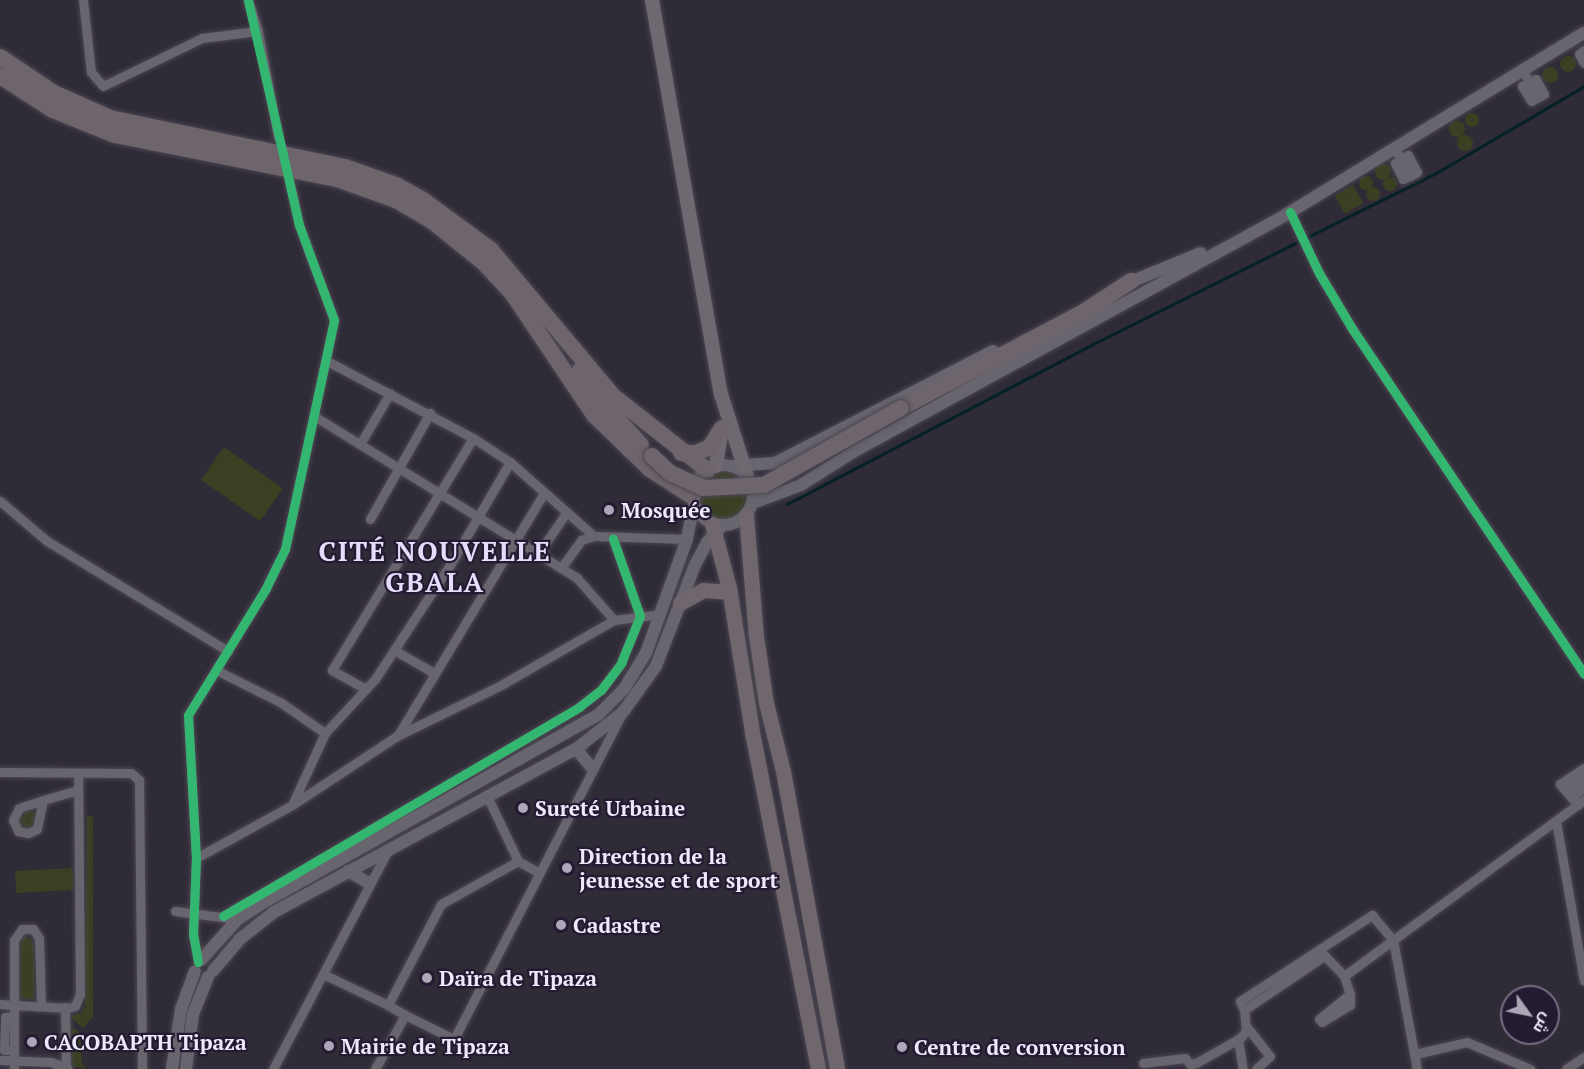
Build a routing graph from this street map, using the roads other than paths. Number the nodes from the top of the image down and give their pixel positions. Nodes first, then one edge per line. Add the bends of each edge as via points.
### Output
1 (83, 0) edge
2 (248, 0) edge
3 (652, 0) edge
4 (258, 31) junction
5 (1583, 42) edge
6 (0, 57) edge
7 (1584, 63) edge
8 (1522, 70) junction
9 (0, 76) edge
10 (1538, 97) dead end
11 (278, 137) dead end
12 (1394, 147) junction
13 (288, 174) dead end
14 (1410, 176) dead end
15 (1290, 212) junction
16 (1231, 242) junction
17 (1131, 281) junction
18 (1085, 323) junction
19 (562, 335) junction
20 (551, 350) junction
21 (999, 357) junction
22 (327, 361) junction
23 (390, 393) junction
24 (721, 394) junction
25 (597, 397) junction
26 (430, 413) junction
27 (314, 416) junction
28 (722, 428) junction
29 (473, 438) junction
30 (360, 444) junction
31 (681, 453) junction
32 (510, 462) junction
33 (399, 468) junction
34 (711, 468) junction
35 (741, 470) junction
36 (438, 493) junction
37 (544, 493) junction
38 (693, 500) junction
39 (0, 501) edge
40 (749, 509) junction
41 (566, 513) junction
42 (478, 518) junction
43 (370, 519) dead end
44 (716, 527) junction
45 (594, 536) junction
46 (613, 539) junction
47 (687, 539) junction
48 (516, 541) junction
49 (538, 554) junction
50 (561, 568) junction
51 (730, 592) junction
52 (680, 603) junction
53 (661, 614) junction
54 (640, 616) junction
55 (614, 620) junction
56 (394, 650) junction
57 (228, 651) junction
58 (216, 670) junction
59 (434, 673) junction
60 (1584, 674) edge
61 (364, 688) junction
62 (623, 712) junction
63 (325, 733) junction
64 (397, 736) junction
65 (576, 749) junction
66 (591, 767) junction
67 (1584, 768) edge
68 (0, 772) edge
69 (78, 773) junction
70 (1584, 778) edge
71 (1584, 788) edge
72 (78, 790) junction
73 (487, 796) junction
74 (1575, 798) edge
75 (43, 800) dead end
76 (292, 805) junction
77 (1556, 821) junction
78 (388, 849) junction
79 (196, 858) junction
80 (519, 861) junction
81 (348, 871) junction
82 (538, 872) junction
83 (369, 883) junction
84 (175, 911) dead end
85 (194, 911) junction
86 (223, 916) junction
87 (237, 920) junction
88 (1584, 922) edge
89 (1574, 924) junction
90 (1393, 940) junction
91 (1322, 954) junction
92 (198, 965) junction
93 (210, 974) junction
94 (322, 974) junction
95 (1344, 976) junction
96 (1584, 981) edge
97 (1350, 994) dead end
98 (0, 1004) edge
99 (14, 1005) junction
100 (388, 1005) junction
101 (40, 1006) junction
102 (65, 1007) junction
103 (405, 1015) junction
104 (1247, 1027) junction
105 (1238, 1039) junction
106 (1415, 1054) junction
107 (1503, 1057) junction
108 (1584, 1057) edge
109 (0, 1060) edge
110 (13, 1060) edge
111 (1143, 1063) dead end
112 (67, 1068) edge
113 (1192, 1068) edge
114 (142, 1069) edge
115 (172, 1069) edge
116 (186, 1069) edge
117 (273, 1069) edge
118 (375, 1069) edge
119 (818, 1069) edge
120 (837, 1069) edge
121 (1244, 1069) edge
122 (1256, 1069) edge
123 (1418, 1069) edge
124 (1505, 1069) edge
125 (1530, 1069) edge
126 (1566, 1069) edge

1 - 4 street via 91,72 103,86 202,38
2 - 4 street
3 - 24 main road
4 - 11 street
5 - 7 street via 1579,54
5 - 8 main road
6 - 19 highway via 54,93 110,118 319,160 396,185 448,216 491,250
8 - 10 street via 1529,82 1536,79 1544,94
8 - 12 main road
9 - 20 highway via 53,110 115,135 337,178 396,200 461,242 484,262 512,292
12 - 14 street via 1401,159 1408,155 1418,172
12 - 15 main road
13 - 22 street via 299,225 331,305 334,320
15 - 16 main road
15 - 60 street via 1353,330
16 - 17 main road
16 - 18 main road
17 - 21 highway via 1092,307
17 - 35 main road via 776,463
18 - 21 highway
18 - 40 main road via 793,489
19 - 25 highway
19 - 31 highway via 613,396
20 - 25 highway
20 - 38 highway via 594,415 650,469
21 - 25 highway, bridge via 764,485 703,488 670,473
22 - 23 street
22 - 27 street
23 - 26 street
23 - 30 street
24 - 28 main road
24 - 35 main road
26 - 29 street
26 - 33 street
27 - 30 street
27 - 57 street via 285,549
28 - 31 highway via 715,442 704,451
28 - 34 main road
29 - 32 street
29 - 36 street
30 - 33 street
31 - 34 highway
32 - 37 street
32 - 42 street
33 - 36 street
33 - 43 street
34 - 35 main road
34 - 38 main road via 698,479
35 - 40 main road via 753,491
36 - 42 street
36 - 61 street via 332,670
37 - 41 street
37 - 48 street
38 - 44 main road via 700,516
38 - 47 main road
39 - 57 street via 47,541
40 - 44 main road via 733,524
40 - 120 highway via 756,636 766,703 783,771
41 - 45 street
41 - 49 street
42 - 48 street
42 - 56 street
44 - 51 highway
44 - 52 main road
45 - 46 street
45 - 50 street via 581,540
46 - 47 street
46 - 54 street
47 - 53 main road
48 - 49 street
48 - 59 street
49 - 50 street
50 - 55 street via 576,577
51 - 52 highway via 704,590
51 - 119 highway via 752,732
52 - 62 main road via 656,666
53 - 54 street
53 - 87 main road via 633,676 585,725
54 - 55 street
54 - 86 street via 621,663 591,699
55 - 64 street via 501,685
56 - 59 street
56 - 61 street via 375,679
57 - 58 street
58 - 63 street via 280,702
58 - 79 street via 193,701 188,715
59 - 64 street
61 - 63 street
62 - 65 main road
62 - 66 street
63 - 76 street
64 - 76 street
65 - 66 main road
65 - 73 main road
66 - 82 street
67 - 74 street via 1560,784
68 - 69 street
69 - 72 street
69 - 114 street via 131,773 139,783
70 - 74 street
71 - 74 street
72 - 75 street
72 - 102 street via 80,994 75,1006
73 - 78 main road
73 - 80 street
74 - 77 street
76 - 79 street
77 - 89 street
77 - 90 street
78 - 81 main road
78 - 83 street
79 - 85 street
80 - 82 street
80 - 100 street via 441,904
81 - 83 main road
81 - 93 main road via 255,926
82 - 103 street via 454,1039
83 - 94 street
84 - 85 street
85 - 86 street
85 - 92 street
86 - 87 street
87 - 92 main road
88 - 89 street
89 - 96 street
90 - 91 street via 1372,915
90 - 95 street
90 - 106 street
91 - 95 street
91 - 104 street via 1240,1001
92 - 93 main road via 210,963
92 - 115 main road via 181,1009
93 - 116 main road via 193,1014
94 - 100 street
94 - 117 street
95 - 97 street
98 - 99 street
99 - 101 street
99 - 101 street via 14,940 17,932 27,928 39,938
99 - 110 street via 14,1017 5,1017 4,1050
100 - 103 street
101 - 102 street
102 - 112 street
103 - 118 street
104 - 105 street
104 - 122 street via 1270,1056
105 - 113 street
105 - 121 street
106 - 107 street via 1467,1042
106 - 123 street
107 - 124 street
107 - 125 street
108 - 126 street
109 - 110 street
110 - 112 street via 51,1062
111 - 113 street via 1185,1059

